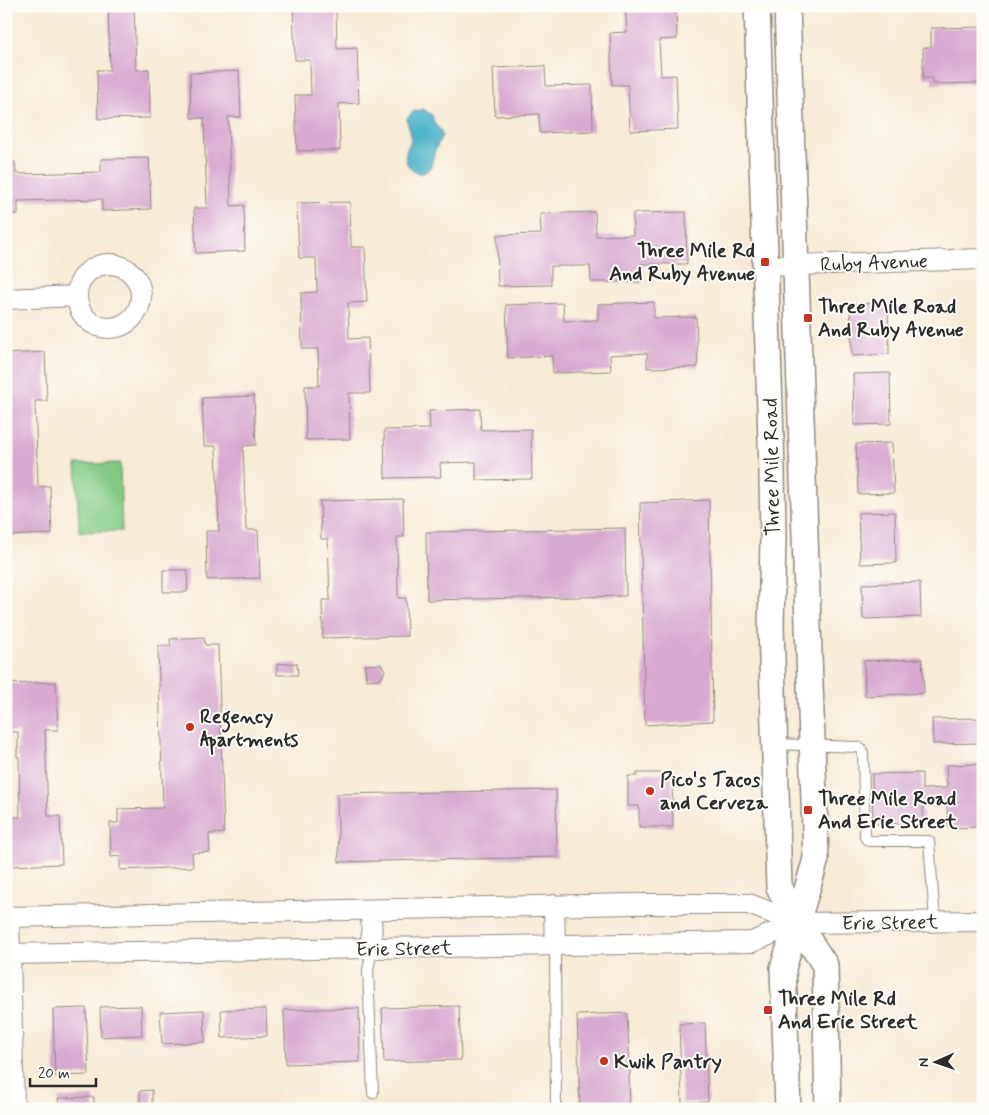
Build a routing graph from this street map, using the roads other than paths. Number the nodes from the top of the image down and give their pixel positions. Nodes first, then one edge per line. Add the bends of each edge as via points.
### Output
1 (757, 6) edge
2 (787, 6) edge
3 (983, 259) edge
4 (795, 265) junction
5 (766, 266) junction
6 (77, 296) dead end
7 (6, 299) edge
8 (775, 744) junction
9 (811, 746) junction
10 (554, 905) junction
11 (371, 910) junction
12 (8, 917) edge
13 (935, 921) junction
14 (983, 921) edge
15 (797, 923) junction
16 (555, 946) junction
17 (372, 949) junction
18 (8, 954) edge
19 (373, 1093) dead end
20 (14, 1109) edge
21 (556, 1109) edge
22 (788, 1109) edge
23 (828, 1109) edge

1 - 5 street, Three Mile Road
2 - 4 street, Three Mile Road
3 - 4 street, Ruby Avenue
4 - 5 street, Ruby Avenue
4 - 9 street, Three Mile Road
5 - 8 street, Three Mile Road
6 - 7 street
8 - 9 lane
8 - 15 street, Three Mile Road via 779,887
9 - 13 lane via 861,748 865,837 868,841 929,841
9 - 15 street, Three Mile Road via 816,859
10 - 11 street, Erie Street
10 - 15 street, Erie Street via 749,904
10 - 16 street
11 - 12 street, Erie Street
11 - 17 street
12 - 18 street
13 - 14 street, Erie Street
13 - 15 street, Erie Street
15 - 16 street, Erie Street via 752,942
15 - 22 street, Three Mile Road via 783,968
15 - 23 street, Three Mile Road via 825,966
16 - 17 street, Erie Street
16 - 21 lane
17 - 18 street, Erie Street
17 - 19 lane via 368,970
18 - 20 street

